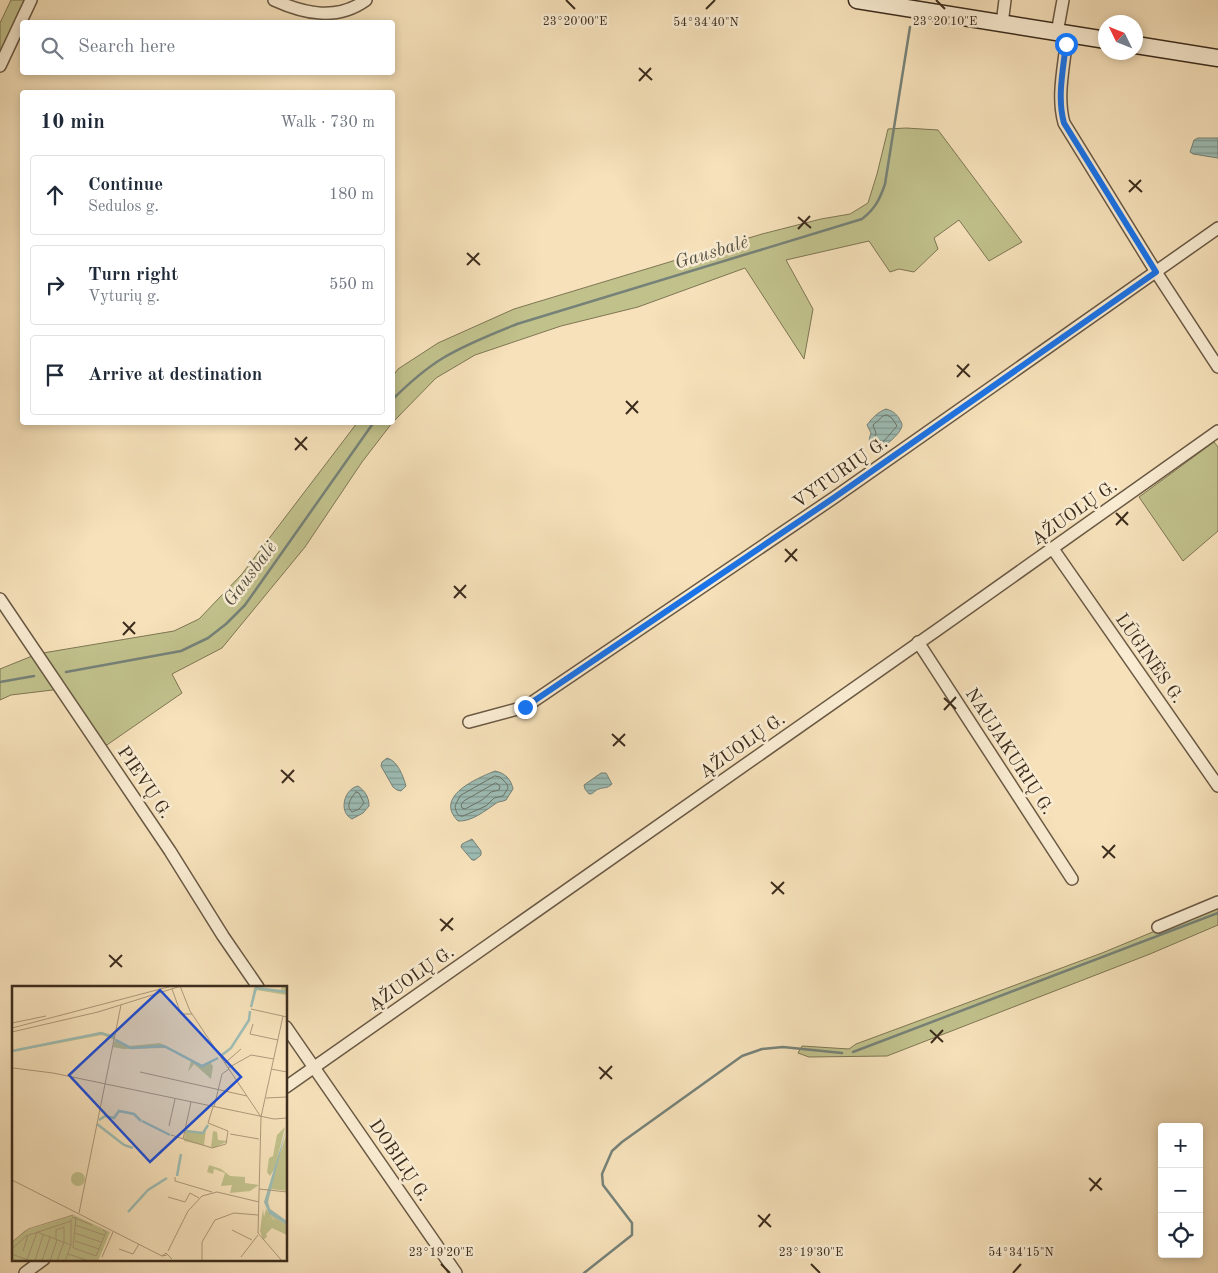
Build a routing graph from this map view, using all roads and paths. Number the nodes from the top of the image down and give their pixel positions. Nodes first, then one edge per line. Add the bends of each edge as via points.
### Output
1 (31, 0) edge
2 (274, 0) edge
3 (366, 0) edge
4 (857, 0) edge
5 (1005, 0) edge
6 (1063, 0) edge
7 (22, 20) edge
8 (20, 23) edge
9 (1002, 24) junction
10 (1062, 34) junction
11 (1098, 39) edge
12 (1143, 46) edge
13 (1218, 58) edge
14 (0, 66) edge
15 (1218, 228) edge
16 (1156, 272) junction
17 (1218, 367) edge
18 (1218, 431) edge
19 (1053, 549) junction
20 (0, 599) edge
21 (918, 642) junction
22 (469, 722) dead end
23 (1218, 786) edge
24 (1072, 880) dead end
25 (1218, 902) edge
26 (1158, 927) dead end
27 (257, 986) edge
28 (288, 1030) edge
29 (315, 1066) junction
30 (288, 1086) edge
31 (43, 1260) edge
32 (25, 1273) edge
33 (456, 1273) edge

1 - 7 street
2 - 3 street via 298,10 322,14 348,10
4 - 9 main road
5 - 9 street
6 - 10 street
8 - 14 street
9 - 10 main road
10 - 11 main road
10 - 16 street via 1060,97 1064,123
12 - 13 main road
15 - 16 street, VYTURIŲ G.
16 - 17 street
16 - 22 street, VYTURIŲ G. via 835,497 525,707
18 - 19 street, ĄŽUOLŲ G.
19 - 21 street, ĄŽUOLŲ G.
19 - 23 street, LŪGINĖS G.
20 - 27 street, PIEVŲ G.
21 - 24 street, NAUJAKURIŲ G.
21 - 29 street, ĄŽUOLŲ G.
25 - 26 street
28 - 29 street
29 - 30 street, ĄŽUOLŲ G.
29 - 33 street, DOBILŲ G.
31 - 32 street

